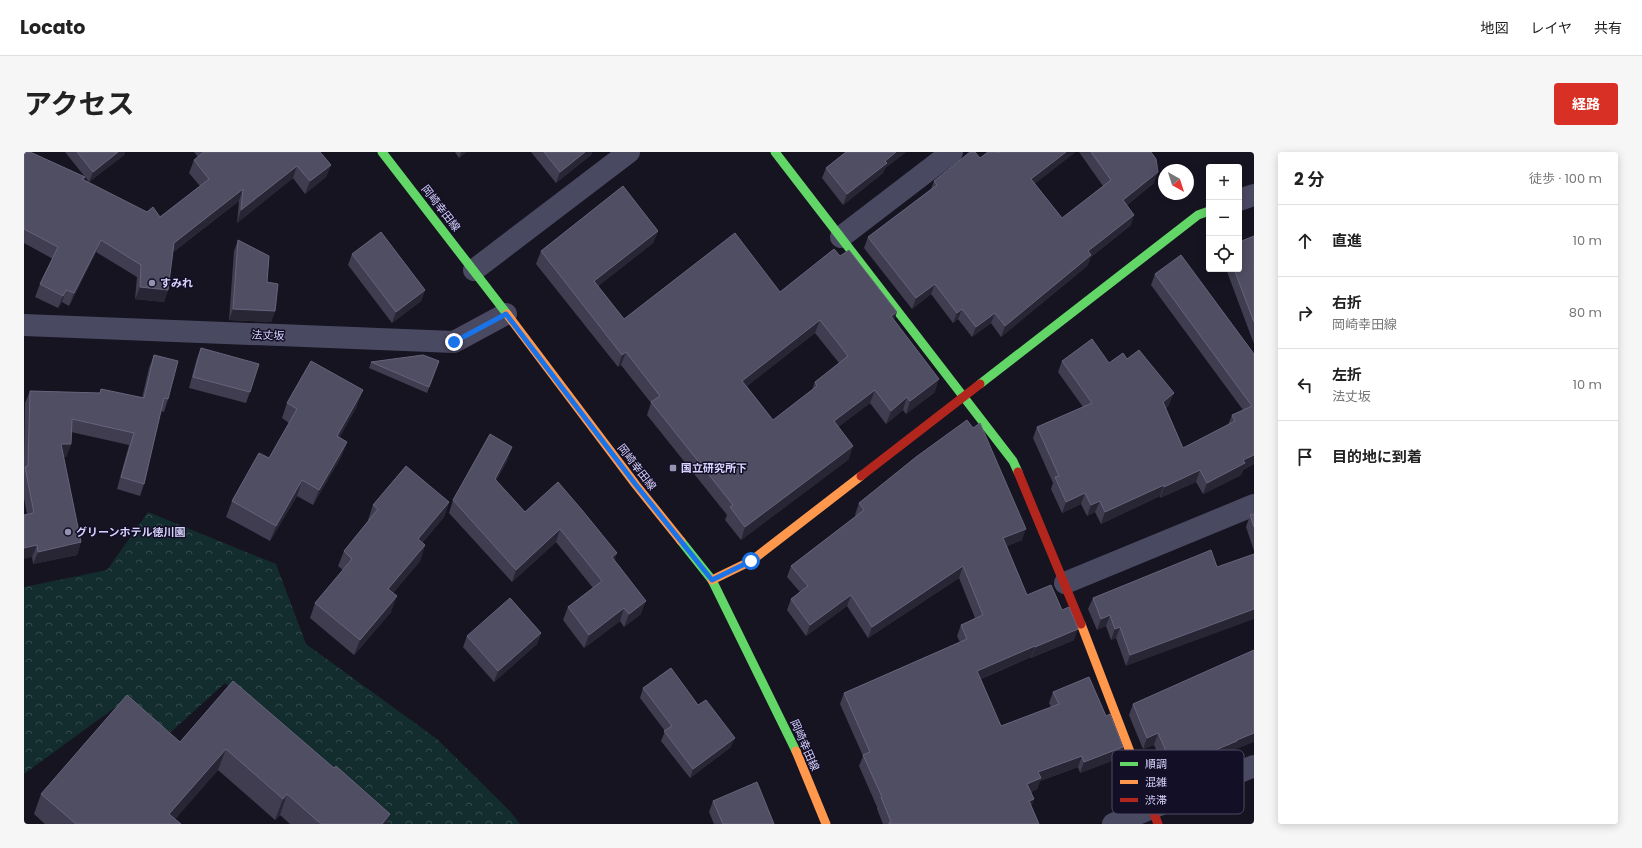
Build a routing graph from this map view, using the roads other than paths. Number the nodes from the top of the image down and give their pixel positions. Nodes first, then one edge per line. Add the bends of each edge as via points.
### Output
1 (382, 152) edge
2 (629, 152) edge
3 (775, 152) edge
4 (952, 152) edge
5 (1254, 195) edge
6 (1242, 199) edge
7 (1206, 212) edge
8 (841, 237) junction
9 (474, 270) junction
10 (506, 314) junction
11 (24, 325) edge
12 (963, 396) junction
13 (1254, 505) edge
14 (712, 580) junction
15 (1066, 583) junction
16 (1130, 750) edge
17 (1254, 766) edge
18 (1244, 771) edge
19 (1155, 816) edge
20 (826, 824) edge
21 (1113, 824) edge

1 - 9 street, 岡崎幸田線
2 - 9 street
3 - 8 street
4 - 8 street
5 - 6 street
7 - 12 street via 1198,215
8 - 12 street
9 - 10 street, 岡崎幸田線
10 - 11 street, 法丈坂 via 454,342
10 - 14 street, 岡崎幸田線
12 - 14 street via 751,561
12 - 15 street via 1013,461
13 - 15 street
14 - 20 street, 岡崎幸田線 via 793,744
15 - 16 street
17 - 18 street
19 - 21 street

